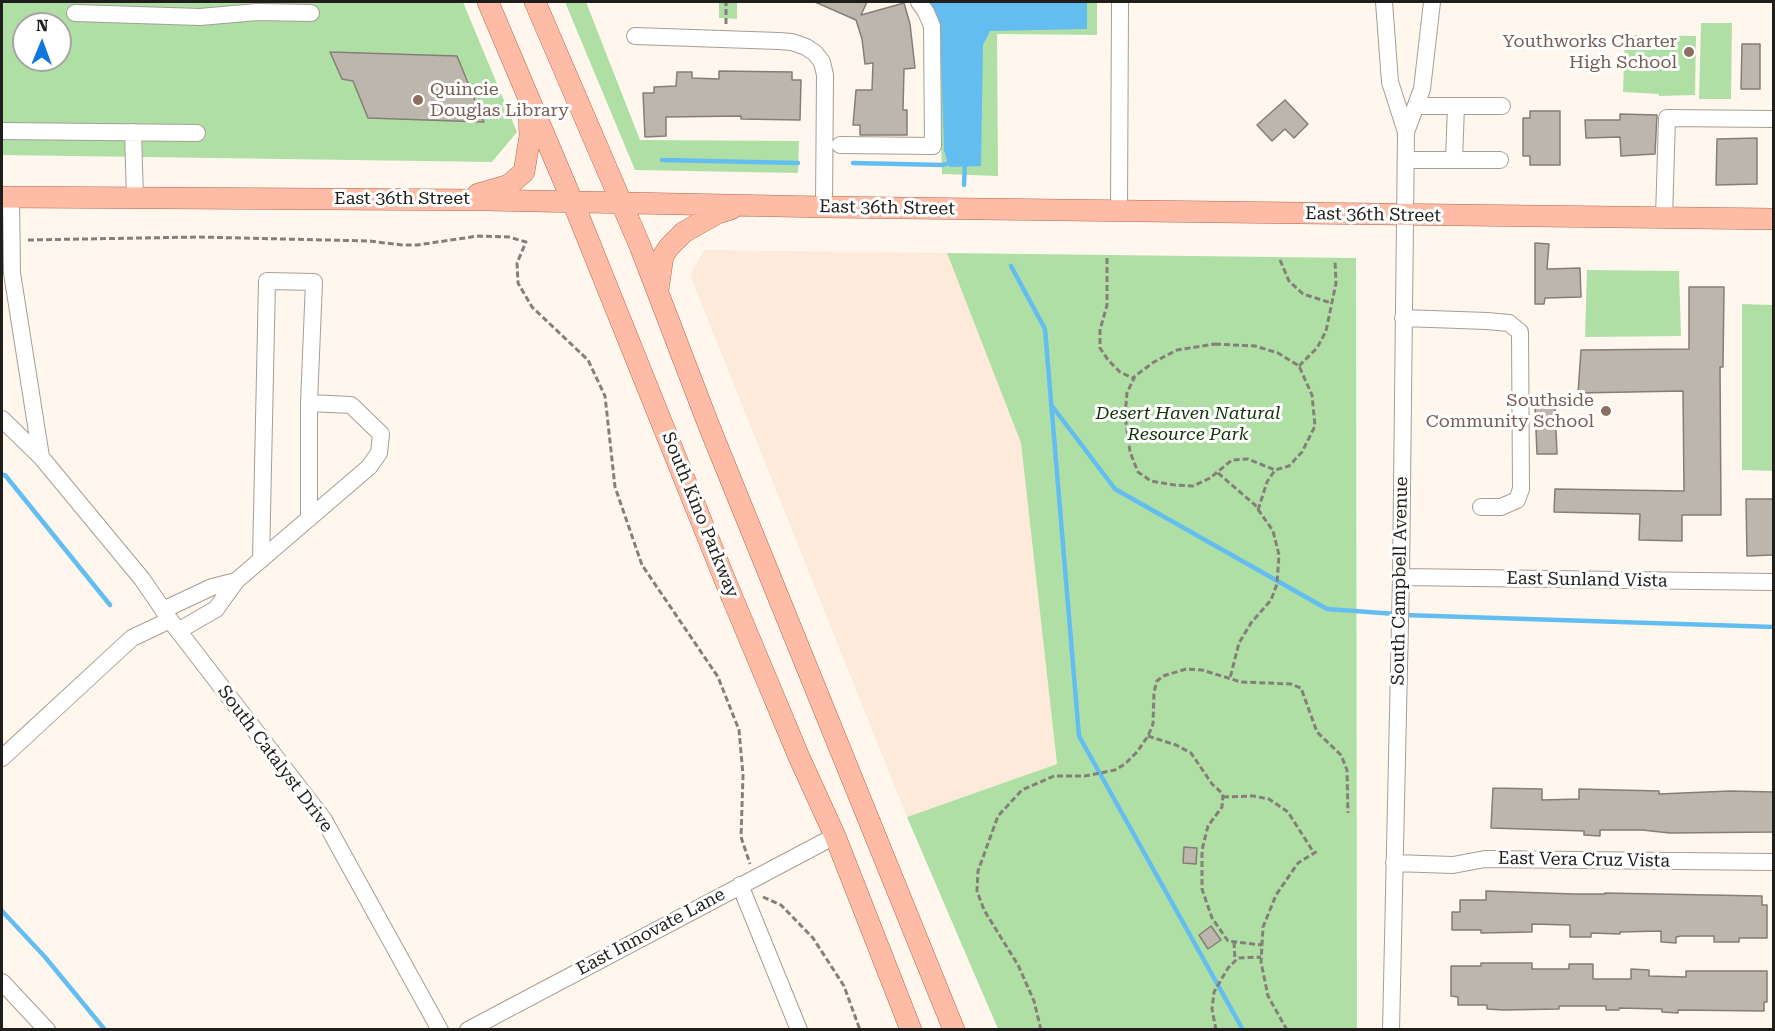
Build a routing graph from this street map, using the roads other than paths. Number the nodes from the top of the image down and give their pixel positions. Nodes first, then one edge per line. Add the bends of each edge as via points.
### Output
1 (488, 2) edge
2 (535, 2) edge
3 (919, 2) edge
4 (1120, 2) edge
5 (1384, 2) edge
6 (1432, 2) edge
7 (75, 13) dead end
8 (311, 13) dead end
9 (635, 36) dead end
10 (528, 100) junction
11 (1416, 106) junction
12 (1456, 106) junction
13 (1502, 106) dead end
14 (1773, 120) edge
15 (2, 131) edge
16 (133, 132) junction
17 (1406, 132) junction
18 (197, 133) dead end
19 (840, 145) dead end
20 (1406, 160) junction
21 (1454, 160) junction
22 (1500, 160) dead end
23 (6, 197) edge
24 (135, 198) junction
25 (452, 200) junction
26 (573, 202) junction
27 (622, 203) junction
28 (745, 206) junction
29 (824, 207) junction
30 (1119, 210) junction
31 (1405, 216) junction
32 (1664, 218) junction
33 (1773, 219) edge
34 (658, 293) junction
35 (1403, 318) junction
36 (309, 404) junction
37 (2, 419) edge
38 (41, 457) junction
39 (1481, 507) dead end
40 (309, 519) junction
41 (261, 560) junction
42 (1401, 577) junction
43 (236, 581) junction
44 (1773, 582) edge
45 (170, 621) junction
46 (2, 758) edge
47 (835, 836) junction
48 (1773, 862) edge
49 (1394, 863) junction
50 (747, 881) junction
51 (2, 982) edge
52 (47, 1029) edge
53 (440, 1029) edge
54 (468, 1029) edge
55 (799, 1029) edge
56 (910, 1029) edge
57 (954, 1029) edge
58 (1391, 1029) edge

1 - 10 main road, South Kino Parkway
2 - 27 main road
3 - 19 street via 932,26 933,146
4 - 30 street
5 - 17 street, South Campbell Avenue via 1390,82
6 - 11 street, South Campbell Avenue via 1422,89
7 - 8 street via 200,17
9 - 29 street via 814,44 825,75
10 - 25 main road via 530,136 524,172 508,185
10 - 26 main road, South Kino Parkway
11 - 12 street
11 - 17 street, South Campbell Avenue
12 - 13 street
12 - 21 street
14 - 32 street via 1667,118
15 - 16 street
16 - 18 street
16 - 24 street
17 - 20 street, South Campbell Avenue
20 - 21 street
20 - 31 street, South Campbell Avenue
21 - 22 street
23 - 24 main road, East 36th Street
23 - 38 street via 12,273
24 - 25 main road, East 36th Street
25 - 26 main road, East 36th Street
26 - 27 main road, East 36th Street
26 - 47 main road, South Kino Parkway via 727,585
27 - 28 main road, East 36th Street
27 - 34 main road
28 - 29 main road, East 36th Street
28 - 34 main road via 718,213 684,232 669,247 663,256
29 - 30 main road, East 36th Street
30 - 31 main road, East 36th Street
31 - 32 main road, East 36th Street
31 - 35 street, South Campbell Avenue
32 - 33 main road, East 36th Street
34 - 57 main road
35 - 39 street via 1509,323 1520,332 1521,489 1517,500 1501,507
35 - 42 street, South Campbell Avenue
36 - 40 street
36 - 40 street via 351,405 381,434 379,453 369,467
36 - 41 street via 314,282 267,281
37 - 38 street, South Catalyst Drive
38 - 45 street, South Catalyst Drive via 142,579
40 - 41 street
41 - 43 street
42 - 44 street, East Sunland Vista
42 - 49 street, South Campbell Avenue
43 - 45 street via 212,587
43 - 45 street via 216,609
45 - 46 street via 132,638
45 - 53 street, South Catalyst Drive via 324,820
47 - 50 street, East Innovate Lane
47 - 56 main road, South Kino Parkway
48 - 49 street, East Vera Cruz Vista via 1485,859 1453,865
49 - 58 street, South Campbell Avenue
50 - 54 street, East Innovate Lane
50 - 55 street
51 - 52 street

